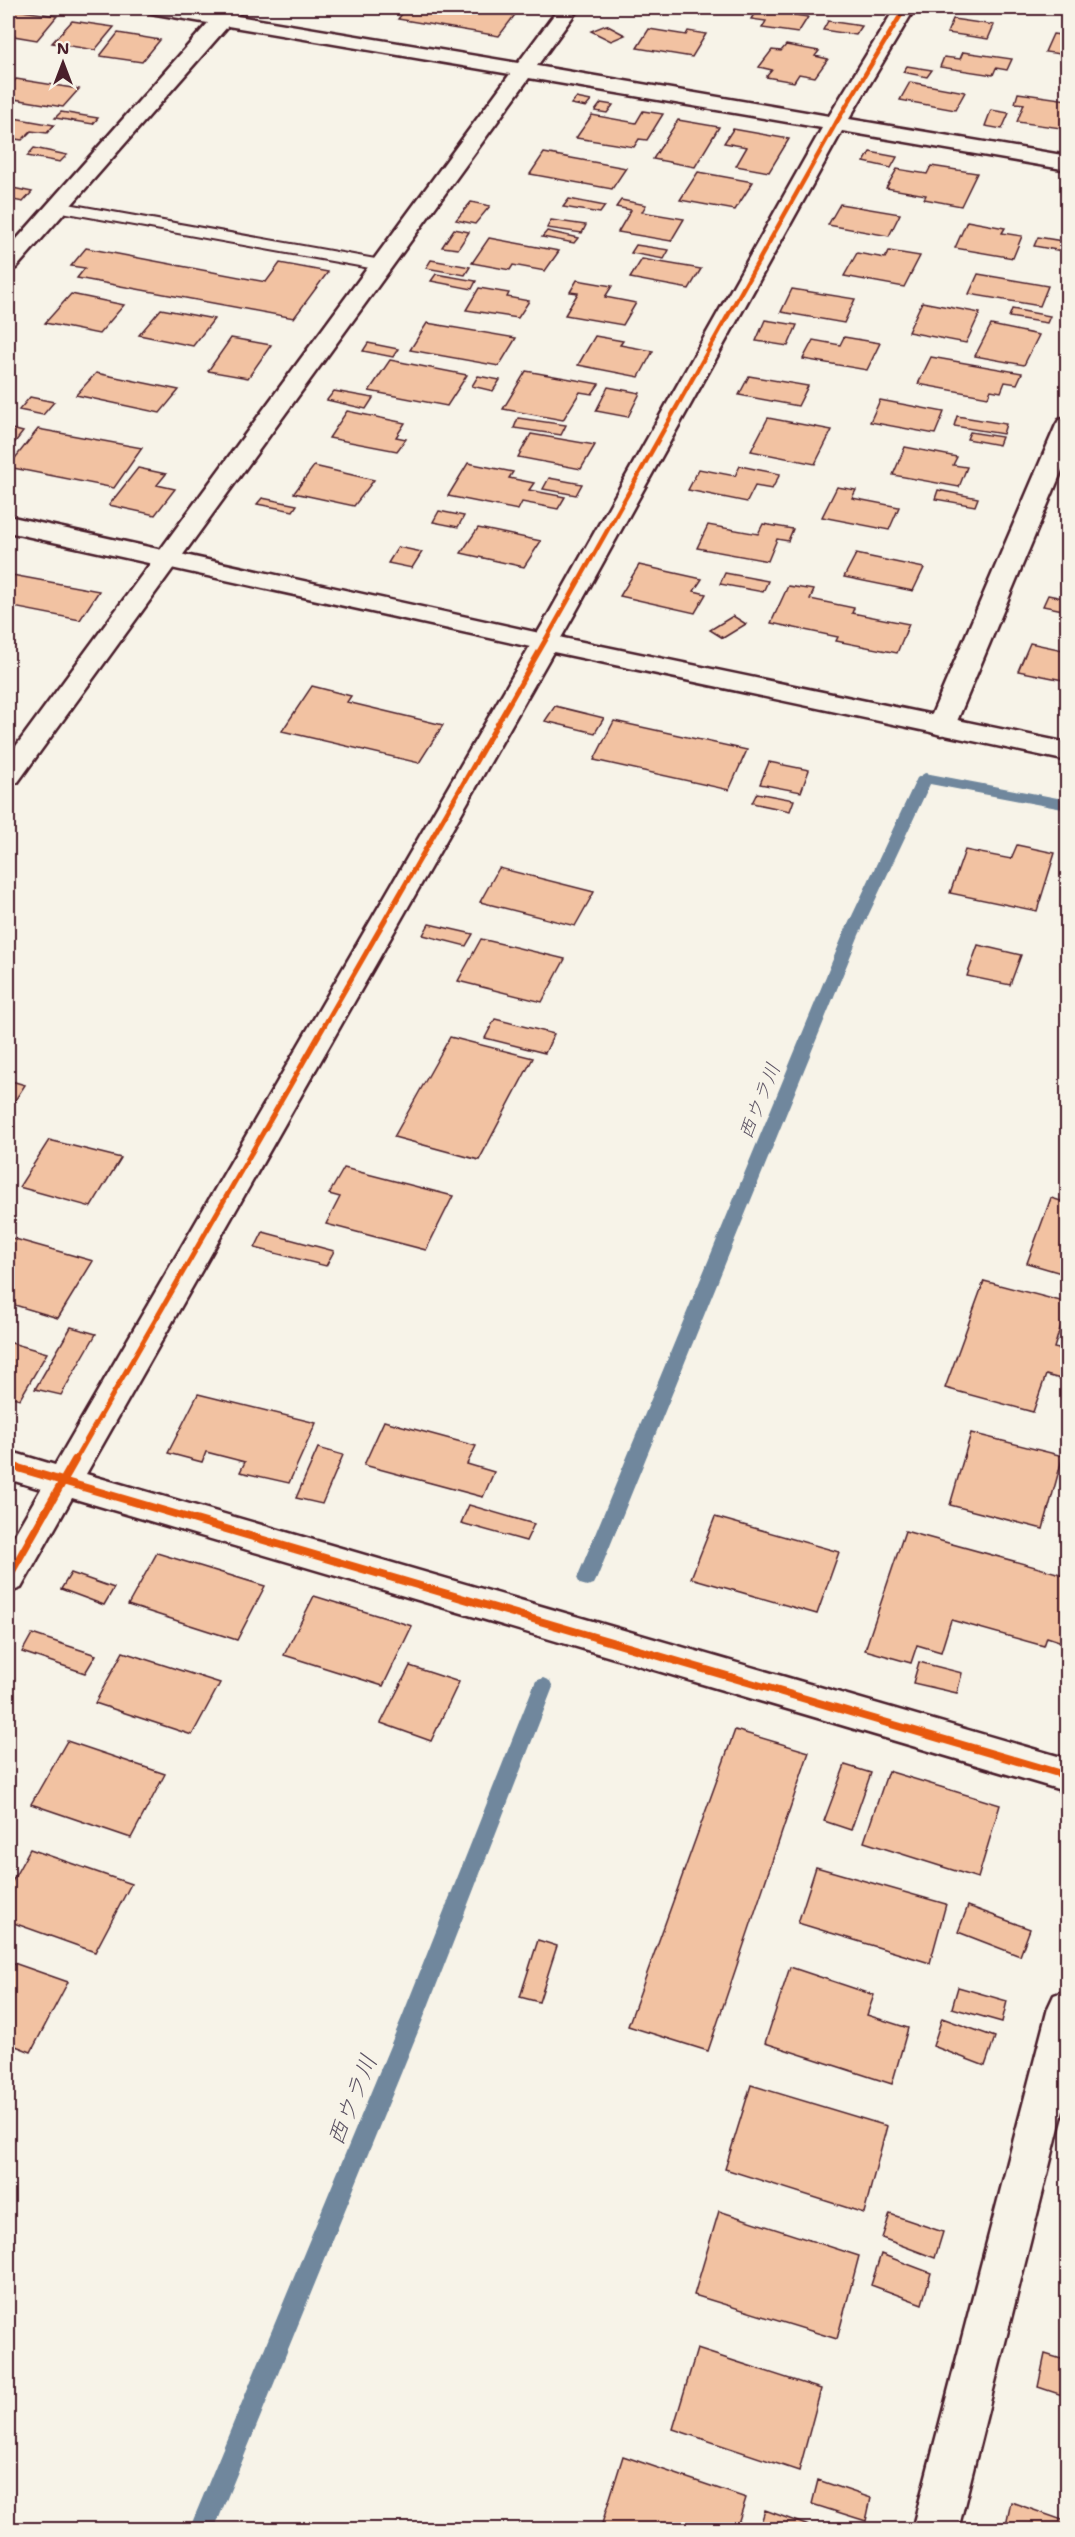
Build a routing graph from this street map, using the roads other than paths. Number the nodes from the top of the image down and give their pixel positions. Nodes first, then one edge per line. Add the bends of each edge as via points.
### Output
1 (156, 8) edge
2 (569, 8) edge
3 (905, 8) edge
4 (228, 13) edge
5 (523, 70) junction
6 (836, 123) junction
7 (1068, 163) edge
8 (57, 207) junction
9 (8, 263) edge
10 (381, 266) junction
11 (1068, 425) edge
12 (8, 524) edge
13 (166, 559) junction
14 (544, 642) junction
15 (941, 726) junction
16 (1068, 752) edge
17 (8, 776) edge
18 (8, 1465) edge
19 (63, 1481) junction
20 (8, 1578) edge
21 (1068, 1776) edge
22 (1068, 2008) edge
23 (935, 2529) edge

1 - 4 street
2 - 5 street
3 - 6 street
4 - 5 street
4 - 8 street
5 - 6 street
5 - 10 street
6 - 7 street
6 - 14 street
8 - 9 street
8 - 10 lane
10 - 13 street
11 - 15 street
12 - 13 street
13 - 14 street
13 - 17 street
14 - 15 street
14 - 19 street
15 - 16 street
18 - 19 street
19 - 20 street
19 - 21 street
22 - 23 street

